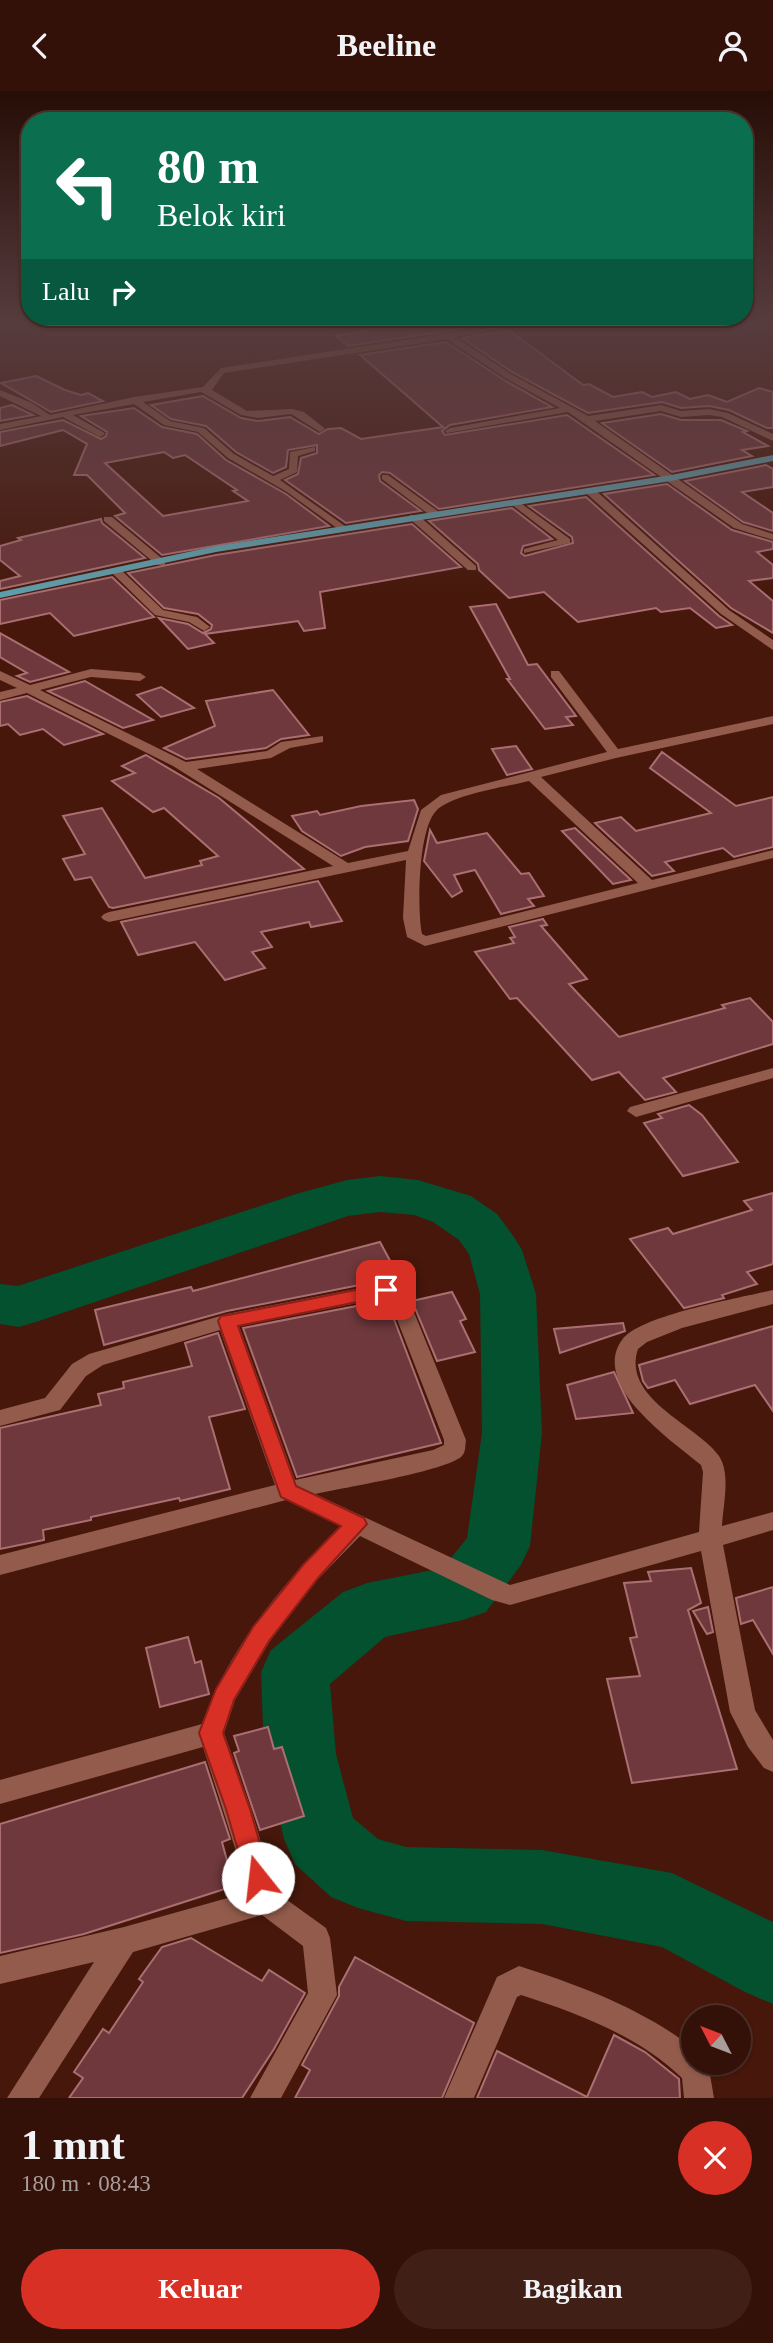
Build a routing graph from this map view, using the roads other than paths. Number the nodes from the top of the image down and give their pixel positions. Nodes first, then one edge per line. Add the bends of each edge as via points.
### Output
1 (45, 418) edge
2 (71, 418) edge
3 (159, 418) edge
4 (302, 418) edge
5 (523, 418) edge
6 (596, 418) edge
7 (731, 418) edge
8 (587, 419) joint
9 (0, 428) edge
10 (320, 429) dead end
11 (450, 431) dead end
12 (100, 434) dead end
13 (773, 438) edge
14 (312, 449) dead end
15 (773, 458) edge
16 (384, 477) dead end
17 (671, 478) junction
18 (272, 480) junction
19 (590, 491) junction
20 (515, 502) junction
21 (435, 514) junction
22 (414, 517) junction
23 (108, 519) dead end
24 (341, 528) junction
25 (772, 535) edge
26 (528, 551) dead end
27 (161, 563) junction
28 (472, 568) dead end
29 (117, 572) junction
30 (0, 595) edge
31 (204, 627) dead end
32 (773, 646) edge
33 (555, 674) dead end
34 (0, 675) edge
35 (140, 677) dead end
36 (26, 689) junction
37 (0, 696) edge
38 (773, 720) edge
39 (318, 739) dead end
40 (615, 754) junction
41 (183, 767) junction
42 (533, 778) junction
43 (414, 854) junction
44 (773, 854) edge
45 (346, 868) junction
46 (649, 885) junction
47 (109, 917) dead end
48 (773, 1073) edge
49 (636, 1111) dead end
50 (773, 1297) edge
51 (228, 1321) junction
52 (0, 1418) edge
53 (288, 1491) junction
54 (773, 1521) edge
55 (357, 1524) junction
56 (710, 1537) junction
57 (0, 1565) edge
58 (211, 1733) junction
59 (773, 1760) edge
60 (0, 1792) edge
61 (265, 1901) junction
62 (124, 1941) junction
63 (0, 1970) edge
64 (22, 2098) edge
65 (265, 2098) edge
66 (459, 2098) edge
67 (699, 2098) edge

1 - 9 street
2 - 12 street
3 - 18 street via 201,430 231,456
4 - 10 street
5 - 11 street
6 - 8 street
7 - 13 street
8 - 17 street
14 - 18 street via 293,454 294,470
15 - 17 main road
16 - 21 street
17 - 19 main road
17 - 25 street via 738,526
18 - 24 street
19 - 20 main road
19 - 32 street via 725,612
20 - 21 main road
20 - 26 street via 566,541
21 - 22 main road
22 - 24 main road
22 - 28 street
23 - 27 street
24 - 27 main road
27 - 29 main road
29 - 30 main road
29 - 31 street via 159,613 193,619
33 - 40 street
34 - 36 street
35 - 36 street via 91,673
36 - 37 street
36 - 41 street
38 - 40 street
39 - 41 street via 286,745 271,754
40 - 42 street
41 - 45 street
42 - 43 street via 434,804
42 - 46 street
43 - 45 street
43 - 46 street via 411,918 415,937 425,941
44 - 46 street
45 - 47 street
48 - 49 street
50 - 56 street via 649,1331 630,1345 625,1359 629,1381 648,1408 710,1460 714,1472
51 - 52 street via 96,1359 79,1370 52,1404
51 - 53 street
51 - 53 street via 377,1290 392,1293 399,1300 456,1440 454,1451 436,1458
53 - 55 street
53 - 57 street
54 - 56 street
55 - 56 street via 510,1595
55 - 58 street via 310,1572 261,1634 224,1696
56 - 59 street via 743,1711
58 - 60 street
58 - 61 street
61 - 62 street
61 - 65 street via 316,1938 323,1995
62 - 63 street
62 - 64 street
66 - 67 street via 507,1987 519,1980 632,2026 668,2046 696,2071

